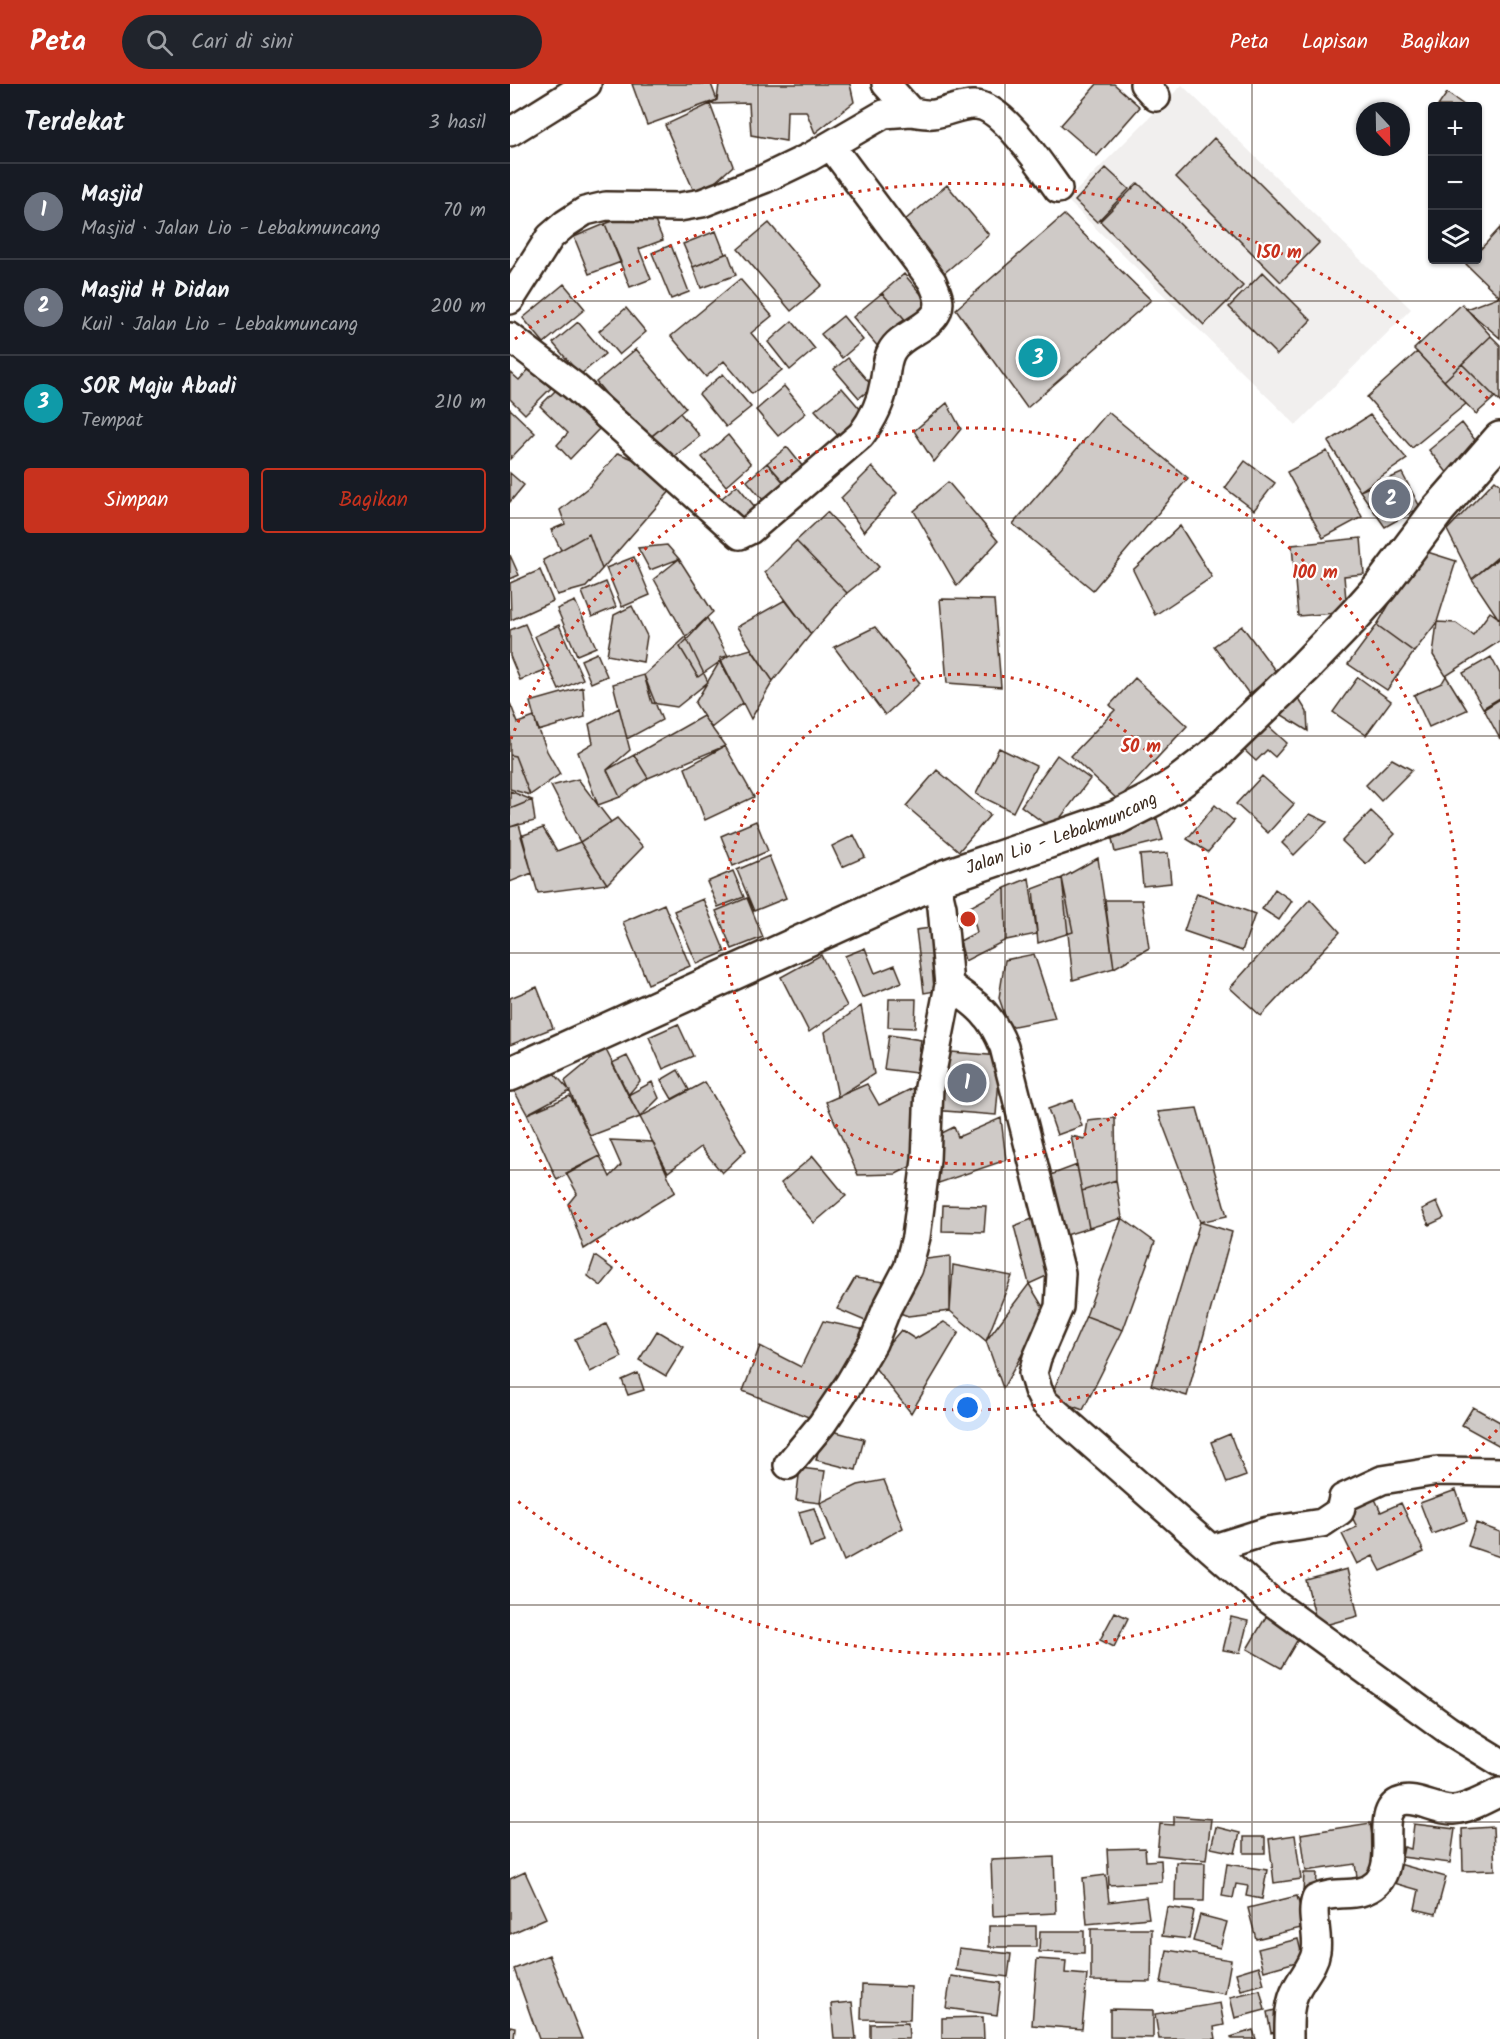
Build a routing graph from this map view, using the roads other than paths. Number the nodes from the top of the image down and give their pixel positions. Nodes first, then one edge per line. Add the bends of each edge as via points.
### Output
1 (587, 84) edge
2 (886, 84) edge
3 (911, 112) junction
4 (510, 132) edge
5 (831, 146) junction
6 (1058, 189) dead end
7 (510, 300) edge
8 (510, 337) edge
9 (1500, 439) edge
10 (936, 881) junction
11 (949, 985) junction
12 (510, 1074) edge
13 (788, 1466) dead end
14 (1500, 1472) edge
15 (1211, 1549) junction
16 (1500, 1762) edge
17 (1500, 1792) edge
18 (1289, 2039) edge

1 - 4 street
2 - 3 street
3 - 5 street via 884,114
3 - 6 street via 932,114 973,104 988,108 1008,125
5 - 7 street via 764,179 702,203 680,207 606,206 585,211 550,237
5 - 8 street via 932,281 939,298 937,312 891,351 880,402 861,435 750,530 740,535 573,386
9 - 10 street, Jalan Lio - Lebakmuncang via 1438,510 1380,587 1213,756 1170,788 1116,818
10 - 11 street
10 - 12 street, Jalan Lio - Lebakmuncang
11 - 13 street via 929,1087 926,1160 908,1268 849,1384
11 - 15 street via 983,1010 1004,1047 1056,1248 1061,1273 1059,1307 1035,1365 1038,1390 1044,1402
14 - 15 street via 1438,1471 1382,1480 1343,1498 1340,1511 1322,1523 1268,1530
15 - 16 street via 1269,1599 1448,1730
17 - 18 street via 1453,1810 1408,1800 1391,1809 1386,1824 1389,1853 1379,1881 1364,1891 1316,1899 1317,1949 1291,2004

